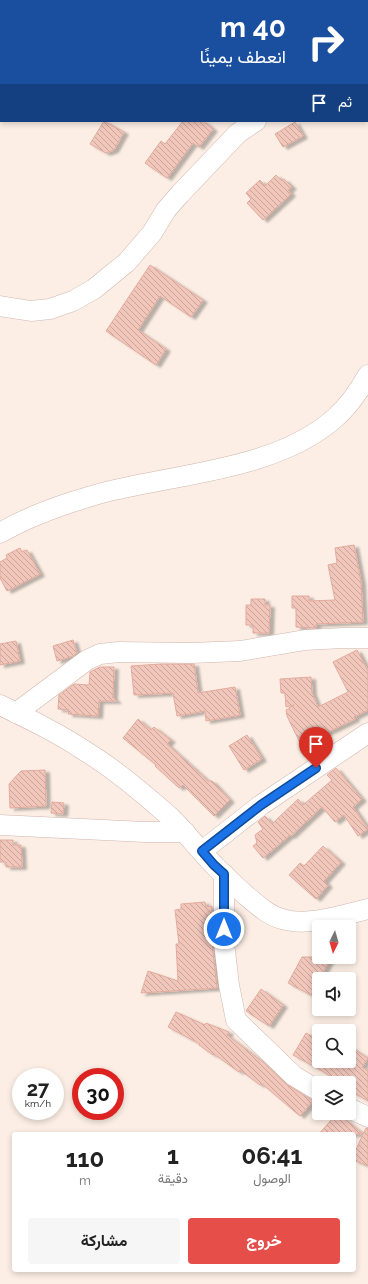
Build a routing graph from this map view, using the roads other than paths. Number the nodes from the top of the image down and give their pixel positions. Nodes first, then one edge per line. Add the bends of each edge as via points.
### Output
1 (254, 122) edge
2 (0, 306) edge
3 (368, 375) edge
4 (0, 533) edge
5 (368, 638) edge
6 (8, 709) edge
7 (368, 732) edge
8 (0, 825) edge
9 (185, 832) junction
10 (202, 851) junction
11 (224, 874) junction
12 (368, 909) edge
13 (312, 1087) edge
14 (356, 1111) edge
15 (368, 1117) edge

1 - 2 street via 238,133 180,194 127,262 94,289 73,301 50,309 31,311
3 - 4 street via 359,391 336,418 316,433 273,454 233,466 93,495 38,514
5 - 6 street via 305,640 240,651 100,654
6 - 9 street via 102,762
7 - 10 street via 261,805
8 - 9 street
9 - 10 street
10 - 11 street
11 - 12 street via 252,901 269,914 281,919 307,921
11 - 13 street via 224,943 236,1020 294,1076
14 - 15 street

